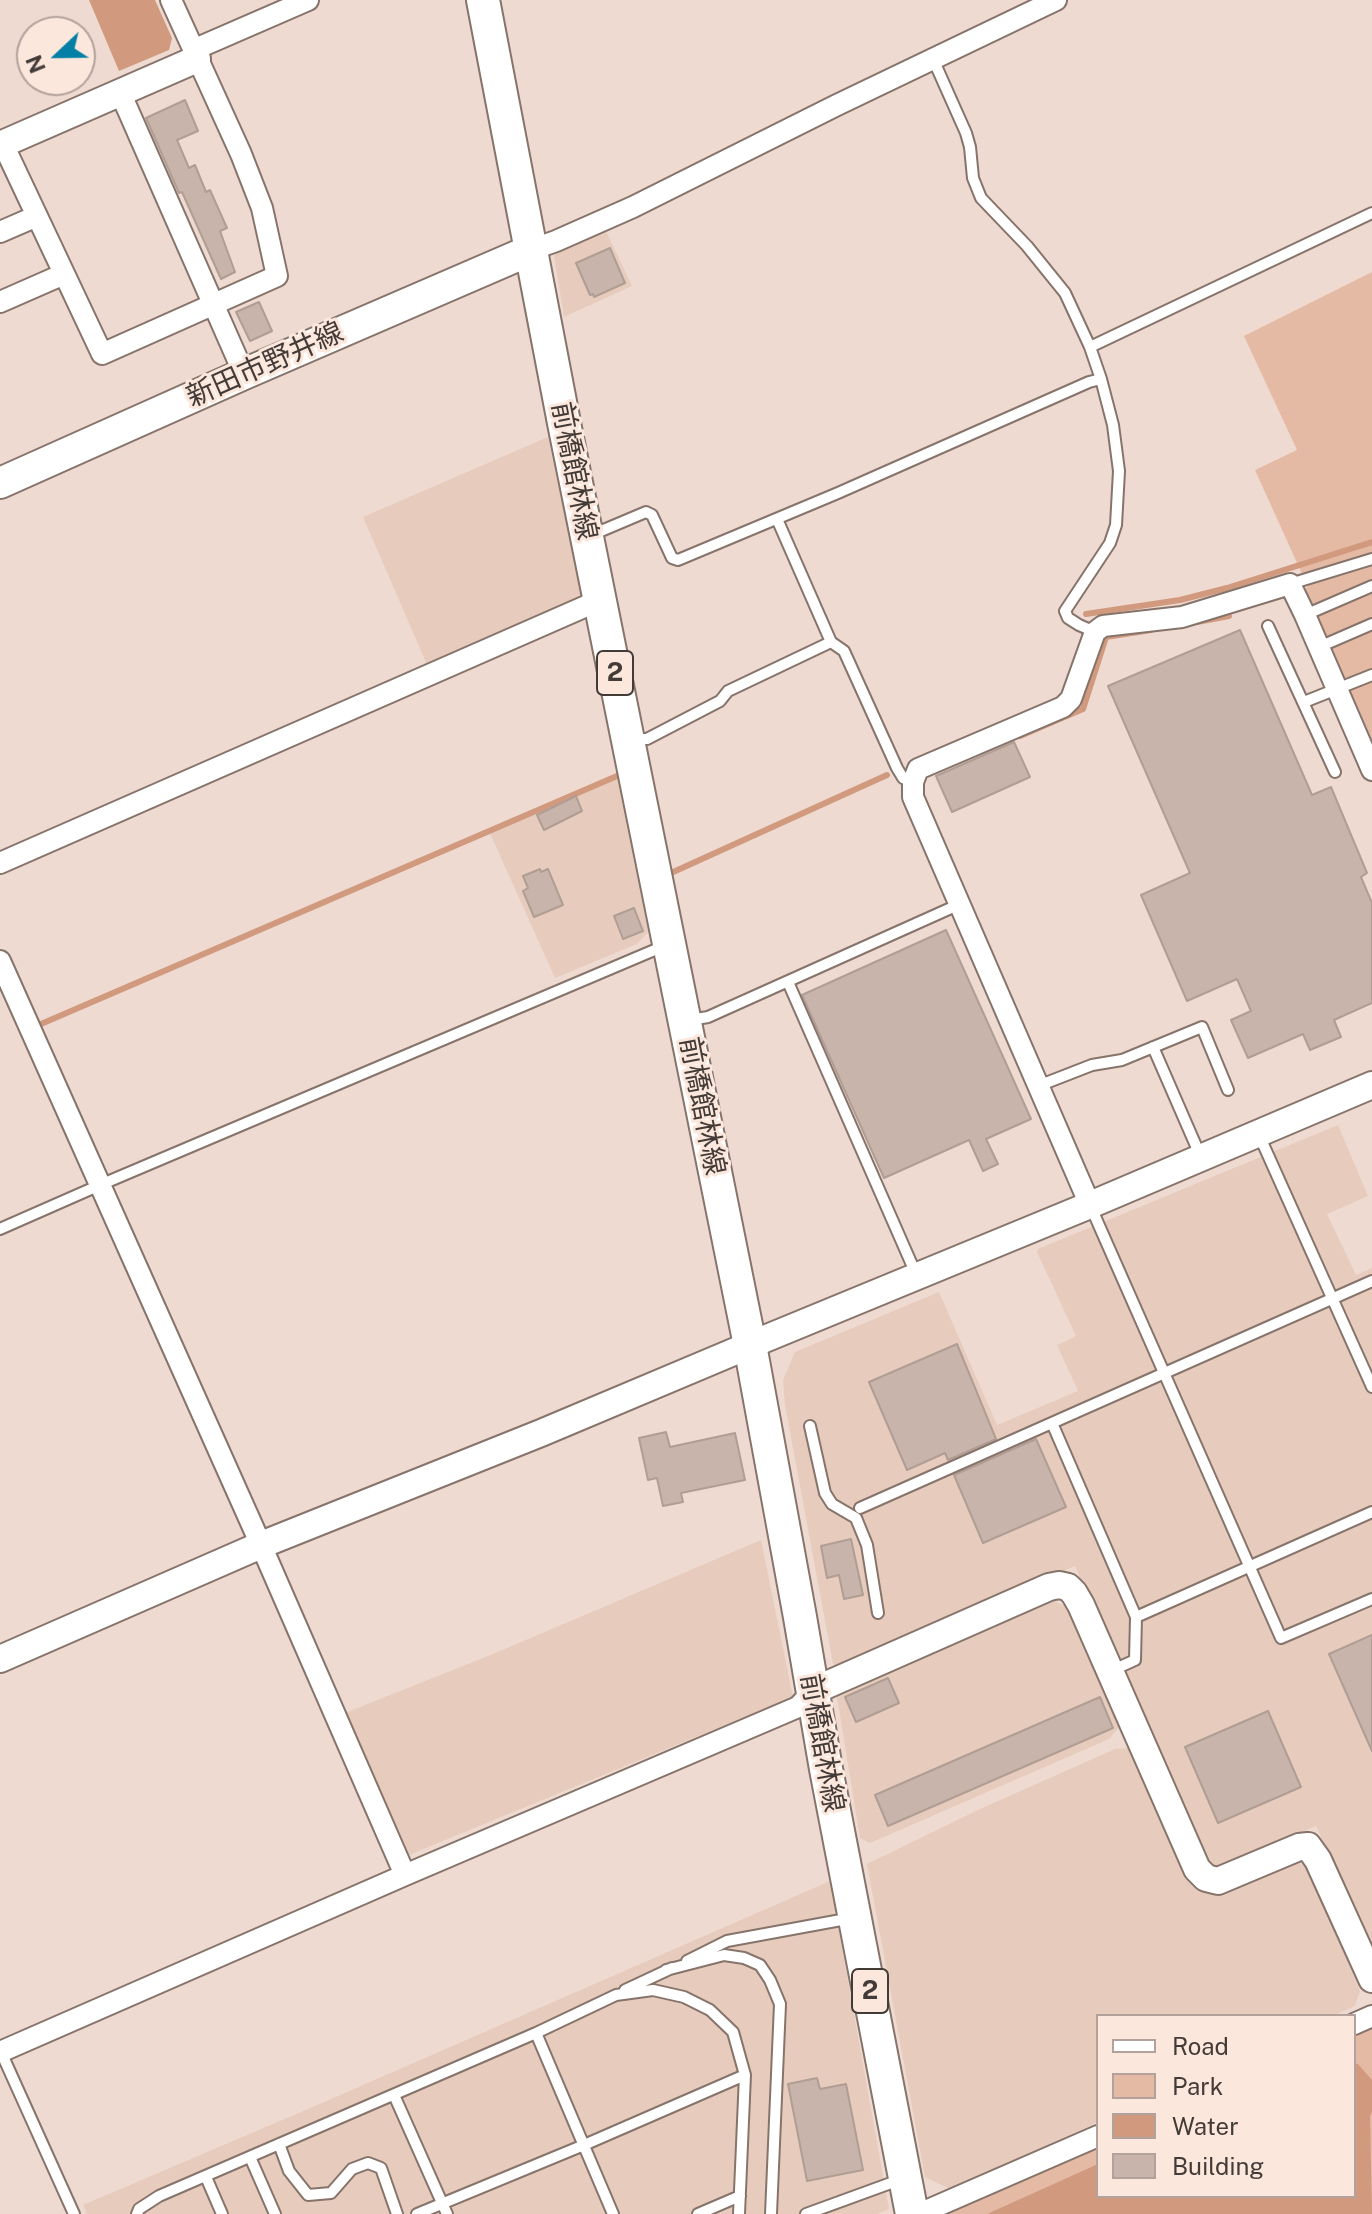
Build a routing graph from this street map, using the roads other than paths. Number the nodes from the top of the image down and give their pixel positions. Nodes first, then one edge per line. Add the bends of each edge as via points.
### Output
1 (171, 0) edge
2 (308, 0) edge
3 (483, 0) edge
4 (1056, 0) edge
5 (195, 55) junction
6 (933, 59) junction
7 (120, 92) junction
8 (1, 144) edge
9 (1372, 213) edge
10 (37, 216) junction
11 (0, 232) edge
12 (531, 250) junction
13 (64, 274) junction
14 (0, 302) edge
15 (214, 304) junction
16 (1090, 347) junction
17 (244, 374) junction
18 (1101, 379) junction
19 (0, 483) edge
20 (777, 519) junction
21 (586, 531) junction
22 (1372, 559) edge
23 (1290, 584) junction
24 (1372, 586) edge
25 (600, 600) junction
26 (1305, 615) junction
27 (1372, 624) edge
28 (1268, 626) dead end
29 (1095, 632) junction
30 (831, 642) junction
31 (1319, 647) junction
32 (1372, 675) edge
33 (1337, 689) junction
34 (1304, 702) junction
35 (628, 740) junction
36 (1372, 770) edge
37 (1335, 772) dead end
38 (913, 782) junction
39 (0, 863) edge
40 (960, 904) junction
41 (669, 943) junction
42 (0, 961) edge
43 (788, 982) junction
44 (685, 1022) junction
45 (1153, 1047) junction
46 (1372, 1085) edge
47 (1038, 1086) junction
48 (1228, 1090) dead end
49 (1258, 1134) junction
50 (1202, 1158) junction
51 (100, 1185) junction
52 (1090, 1205) junction
53 (0, 1229) edge
54 (917, 1276) junction
55 (1372, 1281) edge
56 (1332, 1298) junction
57 (750, 1345) junction
58 (1164, 1373) junction
59 (1372, 1387) edge
60 (1052, 1423) junction
61 (810, 1426) dead end
62 (860, 1508) dead end
63 (1372, 1512) edge
64 (261, 1545) junction
65 (1249, 1567) junction
66 (1372, 1599) edge
67 (878, 1613) dead end
68 (1136, 1617) junction
69 (0, 1659) edge
70 (1109, 1672) junction
71 (813, 1691) junction
72 (405, 1875) junction
73 (855, 1917) junction
74 (666, 1970) junction
75 (1372, 1979) edge
76 (616, 1995) junction
77 (536, 2033) junction
78 (0, 2052) edge
79 (745, 2075) junction
80 (394, 2095) junction
81 (1096, 2137) edge
82 (279, 2144) junction
83 (584, 2145) junction
84 (250, 2157) junction
85 (206, 2177) junction
86 (906, 2177) junction
87 (740, 2196) junction
88 (444, 2209) edge
89 (74, 2214) edge
90 (137, 2214) edge
91 (222, 2214) edge
92 (275, 2214) edge
93 (397, 2214) edge
94 (417, 2214) edge
95 (613, 2214) edge
96 (698, 2214) edge
97 (739, 2214) edge
98 (771, 2214) edge
99 (806, 2214) edge
100 (912, 2214) edge
101 (919, 2214) edge

1 - 5 street
2 - 5 street
3 - 12 main road, 前橋館林線 / 2
4 - 6 street
5 - 7 street
5 - 15 street via 262,208 277,276
6 - 12 street via 633,207
6 - 16 lane via 966,133 981,198 1065,293
7 - 8 street
7 - 15 street
8 - 10 street
9 - 16 lane
10 - 11 street
10 - 13 street
12 - 17 main road, 新田市野井線
12 - 21 main road, 前橋館林線 / 2
13 - 14 street
13 - 15 street via 102,354
15 - 17 street
16 - 18 lane
17 - 19 main road, 新田市野井線
18 - 20 lane
18 - 29 lane via 1119,471 1116,525 1110,543 1065,611 1068,618
20 - 21 lane via 678,560 646,512 601,531
20 - 30 lane
21 - 25 main road, 前橋館林線 / 2
22 - 23 lane
23 - 26 street
23 - 29 street via 1182,617 1110,623
24 - 26 lane
25 - 35 main road, 前橋館林線 / 2
25 - 39 street
26 - 31 street
27 - 31 lane
28 - 34 lane
29 - 38 street via 1071,699 1063,707 918,769
30 - 35 lane via 728,691 720,701 647,739
30 - 38 lane via 844,651 897,768
31 - 33 street
32 - 33 lane
33 - 34 lane
33 - 36 street via 1362,732
34 - 37 lane
35 - 41 main road, 前橋館林線 / 2
38 - 40 street via 913,797
40 - 43 lane
40 - 47 street
41 - 44 main road, 前橋館林線 / 2
41 - 51 lane
42 - 51 street
43 - 44 lane
43 - 54 lane
44 - 57 main road, 前橋館林線 / 2
45 - 47 lane
45 - 48 lane via 1202,1027
45 - 50 lane
46 - 49 street
47 - 52 street
49 - 50 street
49 - 56 lane
50 - 52 street
51 - 53 lane
51 - 64 street
52 - 54 street
52 - 58 lane
54 - 57 street
55 - 56 lane
56 - 58 lane
56 - 59 lane
57 - 64 street
57 - 71 main road, 前橋館林線 / 2
58 - 60 lane
58 - 65 lane
60 - 62 lane
60 - 68 lane
61 - 67 lane via 825,1493 832,1504 856,1518 867,1545
63 - 65 lane
64 - 69 street
64 - 72 street
65 - 66 lane via 1281,1638
65 - 68 lane
68 - 70 lane via 1135,1660
70 - 71 street via 1074,1593 1059,1585
70 - 75 street via 1197,1869 1218,1881 1308,1846
71 - 72 street via 798,1707
71 - 73 main road, 前橋館林線 / 2
72 - 78 street
73 - 74 lane via 727,1941
73 - 86 main road, 前橋館林線 / 2
74 - 76 lane
74 - 98 lane via 724,1955 760,1965 770,1980 780,2004
76 - 77 lane
76 - 79 lane via 653,1990 710,2010 733,2032
77 - 80 lane
77 - 83 lane
78 - 89 lane
79 - 83 lane
79 - 87 lane
80 - 82 lane
80 - 88 lane
81 - 101 street
82 - 84 lane
82 - 93 lane via 289,2171 308,2195 331,2193 352,2169 368,2163 381,2168
83 - 88 lane
83 - 95 lane
84 - 85 lane
84 - 92 lane
85 - 90 lane via 159,2196
85 - 91 lane
86 - 99 lane
86 - 100 main road, 前橋館林線 / 2
87 - 96 lane
87 - 97 lane
88 - 94 lane

